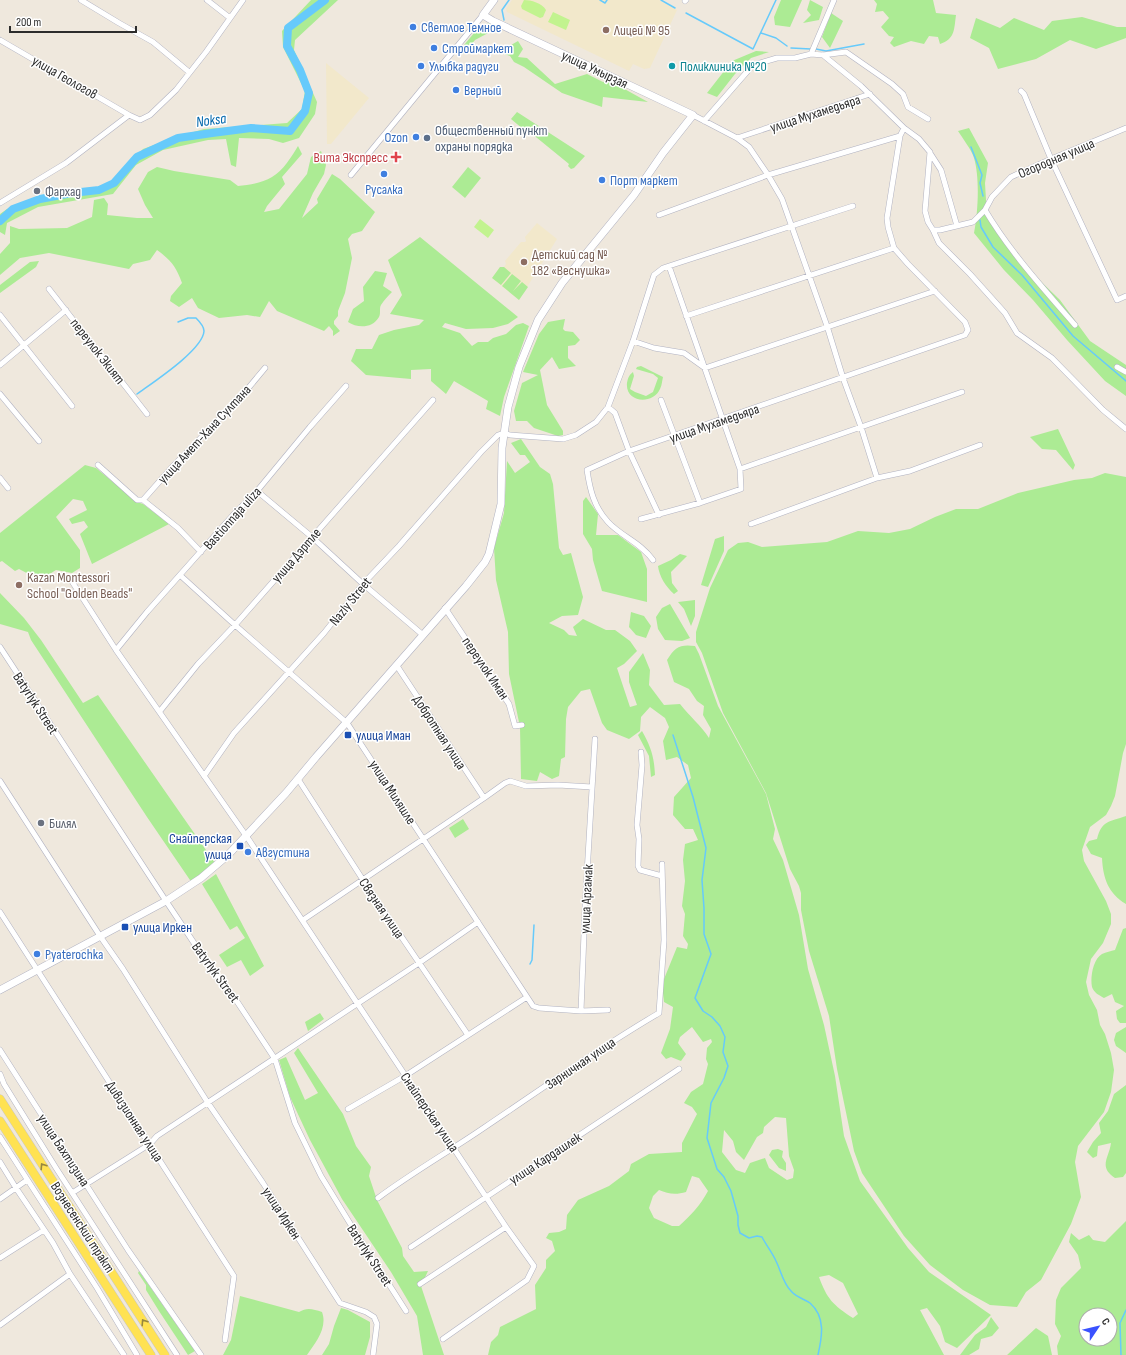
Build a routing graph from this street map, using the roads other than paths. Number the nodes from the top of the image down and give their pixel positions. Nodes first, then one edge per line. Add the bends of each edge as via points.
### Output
1 (80, 0) edge
2 (206, 0) edge
3 (242, 0) edge
4 (494, 0) edge
5 (834, 0) edge
6 (483, 16) junction
7 (230, 18) junction
8 (0, 40) edge
9 (811, 54) junction
10 (823, 55) junction
11 (189, 72) junction
12 (1021, 91) dead end
13 (870, 94) junction
14 (129, 115) junction
15 (693, 115) junction
16 (928, 119) dead end
17 (706, 122) junction
18 (904, 128) junction
19 (1126, 128) edge
20 (900, 136) junction
21 (737, 138) junction
22 (930, 152) junction
23 (1051, 159) junction
24 (351, 175) dead end
25 (768, 175) junction
26 (0, 203) edge
27 (853, 206) dead end
28 (985, 210) junction
29 (659, 215) dead end
30 (793, 226) junction
31 (957, 226) junction
32 (933, 230) junction
33 (894, 248) junction
34 (668, 266) junction
35 (810, 277) junction
36 (49, 289) dead end
37 (935, 291) junction
38 (1126, 296) edge
39 (66, 310) junction
40 (0, 315) edge
41 (686, 316) junction
42 (1075, 325) dead end
43 (827, 326) junction
44 (633, 341) junction
45 (24, 345) junction
46 (0, 365) edge
47 (1117, 367) dead end
48 (265, 368) dead end
49 (704, 368) junction
50 (1126, 372) edge
51 (843, 378) junction
52 (346, 386) dead end
53 (962, 392) dead end
54 (0, 394) edge
55 (433, 400) dead end
56 (661, 400) dead end
57 (72, 406) dead end
58 (608, 407) junction
59 (147, 414) dead end
60 (723, 420) junction
61 (862, 427) junction
62 (1126, 429) edge
63 (504, 433) junction
64 (675, 436) junction
65 (39, 441) dead end
66 (980, 445) dead end
67 (630, 451) junction
68 (98, 465) dead end
69 (740, 469) junction
70 (0, 478) edge
71 (877, 478) junction
72 (8, 488) dead end
73 (257, 491) junction
74 (143, 500) junction
75 (700, 503) junction
76 (659, 515) junction
77 (641, 519) dead end
78 (751, 524) dead end
79 (312, 537) junction
80 (201, 552) junction
81 (653, 560) dead end
82 (181, 576) junction
83 (71, 580) dead end
84 (363, 584) junction
85 (445, 608) junction
86 (234, 625) junction
87 (423, 635) junction
88 (0, 647) edge
89 (116, 650) junction
90 (396, 666) junction
91 (289, 672) junction
92 (160, 711) junction
93 (347, 722) junction
94 (522, 725) dead end
95 (594, 739) dead end
96 (641, 752) dead end
97 (204, 776) junction
98 (298, 779) junction
99 (0, 781) edge
100 (592, 787) junction
101 (484, 798) junction
102 (246, 834) junction
103 (424, 839) junction
104 (662, 864) dead end
105 (662, 876) junction
106 (363, 880) junction
107 (166, 901) junction
108 (0, 912) edge
109 (303, 920) junction
110 (478, 922) junction
111 (100, 936) junction
112 (419, 963) junction
113 (38, 970) junction
114 (0, 990) edge
115 (526, 997) junction
116 (357, 1003) junction
117 (608, 1010) dead end
118 (581, 1011) junction
119 (468, 1035) junction
120 (0, 1050) edge
121 (275, 1059) junction
122 (679, 1069) dead end
123 (0, 1074) edge
124 (405, 1076) junction
125 (0, 1099) edge
126 (208, 1103) junction
127 (348, 1109) dead end
128 (0, 1121) edge
129 (0, 1137) edge
130 (150, 1144) junction
131 (454, 1148) junction
132 (0, 1162) edge
133 (27, 1180) junction
134 (85, 1183) junction
135 (16, 1188) junction
136 (72, 1193) junction
137 (486, 1196) junction
138 (378, 1198) dead end
139 (0, 1199) edge
140 (506, 1227) junction
141 (44, 1230) junction
142 (411, 1247) dead end
143 (0, 1258) edge
144 (70, 1274) junction
145 (420, 1284) dead end
146 (406, 1311) dead end
147 (0, 1325) edge
148 (443, 1339) dead end
149 (225, 1340) dead end
150 (124, 1355) edge
151 (137, 1355) edge
152 (151, 1355) edge
153 (165, 1355) edge
154 (177, 1355) edge
155 (201, 1355) edge
156 (373, 1355) edge

1 - 11 street via 153,42
2 - 7 street
3 - 7 street
4 - 6 street
5 - 9 street
6 - 15 street, улица Умырзая
6 - 24 street
7 - 11 street
8 - 14 street, улица Геологов
9 - 10 street
9 - 17 street via 795,58 777,58 753,65
10 - 13 street
10 - 16 street via 846,52 892,84 903,94 908,107
11 - 14 street via 176,90 145,119 140,120
12 - 23 street
13 - 18 street
13 - 21 street, улица Мухамедьяра
14 - 26 street via 66,163
15 - 17 street, улица Умырзая
15 - 63 street via 634,195 562,283 538,320 519,367
17 - 21 street
18 - 20 street
18 - 22 street
19 - 23 street, Огородная улица
20 - 25 street
20 - 33 street via 887,218
21 - 25 street via 748,147
22 - 31 street via 941,170
22 - 32 street via 925,210
23 - 28 street, Огородная улица via 1011,177 992,197
23 - 38 street via 1117,300
25 - 29 street
25 - 30 street via 782,199
27 - 30 street
28 - 31 street via 974,222
28 - 42 street via 1024,266
30 - 34 street
30 - 35 street
31 - 32 street
32 - 62 street via 939,243 1006,313 1017,333 1052,358 1103,410
33 - 35 street
33 - 37 street
34 - 41 street
34 - 44 street via 654,275
35 - 41 street
35 - 43 street
36 - 39 street, переулок Экият
37 - 43 street
37 - 51 street, улица Мухамедьяра via 964,322 968,330 966,335
39 - 45 street
39 - 59 street, переулок Экият
40 - 45 street
41 - 49 street
43 - 49 street
43 - 51 street
44 - 49 street via 654,348 684,353
44 - 58 street
45 - 46 street
45 - 57 street
47 - 50 street
48 - 74 street, улица Амет-Хана Султана via 236,403
49 - 60 street
51 - 60 street, улица Мухамедьяра
51 - 61 street
52 - 73 street, Bastionnaja uliza
53 - 61 street
54 - 65 street
55 - 79 street, улица Дэртле
56 - 64 street
58 - 63 street via 596,422 563,439
58 - 67 street via 615,412
60 - 64 street, улица Мухамедьяра
60 - 69 street
61 - 69 street
61 - 71 street
63 - 84 street, Nazly Street via 498,435 481,452
63 - 85 street via 501,504 490,554
64 - 67 street, улица Мухамедьяра
64 - 75 street
66 - 71 street via 910,471
67 - 76 street
67 - 81 street, улица Мухамедьяра via 587,470 590,494 608,522 646,551
68 - 74 street via 138,500
69 - 75 street via 741,489
70 - 72 street
71 - 78 street
73 - 79 street
73 - 80 street, Bastionnaja uliza
74 - 80 street via 178,528
75 - 76 street
76 - 77 street
79 - 84 street
79 - 86 street, улица Дэртле
80 - 82 street, Bastionnaja uliza
82 - 86 street, улица Миляшле
82 - 89 street, Bastionnaja uliza
83 - 89 street, Снайперская улица
84 - 87 street
84 - 91 street, Nazly Street
85 - 87 street
85 - 94 street, переулок Иман via 509,704 515,726
86 - 91 street, улица Миляшле
86 - 92 street, улица Дэртле
87 - 90 street
88 - 107 street, Batyrlyk Street
89 - 92 street, Снайперская улица
90 - 93 street
90 - 101 street, Добротная улица
91 - 93 street, улица Миляшле
91 - 97 street, Nazly Street via 234,733
92 - 97 street, Снайперская улица
93 - 98 street
93 - 103 street, улица Миляшле
95 - 100 street, улица Аргамак
96 - 105 street via 637,825 638,866 640,870
97 - 102 street, Снайперская улица
98 - 102 street
98 - 106 street, Связная улица
99 - 111 street, улица Иркен
100 - 101 street via 526,786 510,781
100 - 118 street, улица Аргамак
101 - 103 street
102 - 107 street via 216,866
102 - 109 street, Снайперская улица
103 - 106 street
103 - 110 street, улица Миляшле
104 - 105 street, Зарничная улица
105 - 131 street, Зарничная улица via 664,940 659,1013 623,1034
106 - 109 street
106 - 112 street, Связная улица
107 - 111 street
107 - 121 street, Batyrlyk Street
108 - 113 street, Дивизионная улица
109 - 116 street, Снайперская улица
110 - 112 street
110 - 115 street, улица Миляшле
111 - 113 street
111 - 126 street, улица Иркен
112 - 116 street
112 - 119 street, Связная улица
113 - 114 street
113 - 130 street, Дивизионная улица
115 - 118 street, улица Миляшле via 533,1006 540,1008
115 - 119 street
116 - 121 street
116 - 124 street, Снайперская улица
117 - 118 street
119 - 124 street
120 - 134 street, улица Бахтизина
121 - 126 street
121 - 146 street, Batyrlyk Street via 295,1123 321,1176
122 - 137 street, улица Кардашлек
123 - 136 street
124 - 127 street
124 - 131 street, Снайперская улица
153 -> 125 main road, Вознесенский тракт
126 - 130 street via 157,1136
126 - 156 street, улица Иркен via 340,1303 374,1316 377,1324
128 - 152 main road, Вознесенский тракт
129 - 133 street
130 - 134 street
130 - 149 street, Дивизионная улица via 234,1276
131 - 137 street, Снайперская улица
131 - 138 street, Зарничная улица
132 - 135 street
133 - 135 street
133 - 151 street
134 - 136 street
134 - 155 street, улица Бахтизина
135 - 139 street
135 - 141 street
136 - 154 street
137 - 140 street, Снайперская улица
137 - 142 street, улица Кардашлек
140 - 145 street
140 - 148 street, Снайперская улица via 534,1266 527,1280
141 - 143 street
141 - 144 street
144 - 147 street
144 - 150 street

